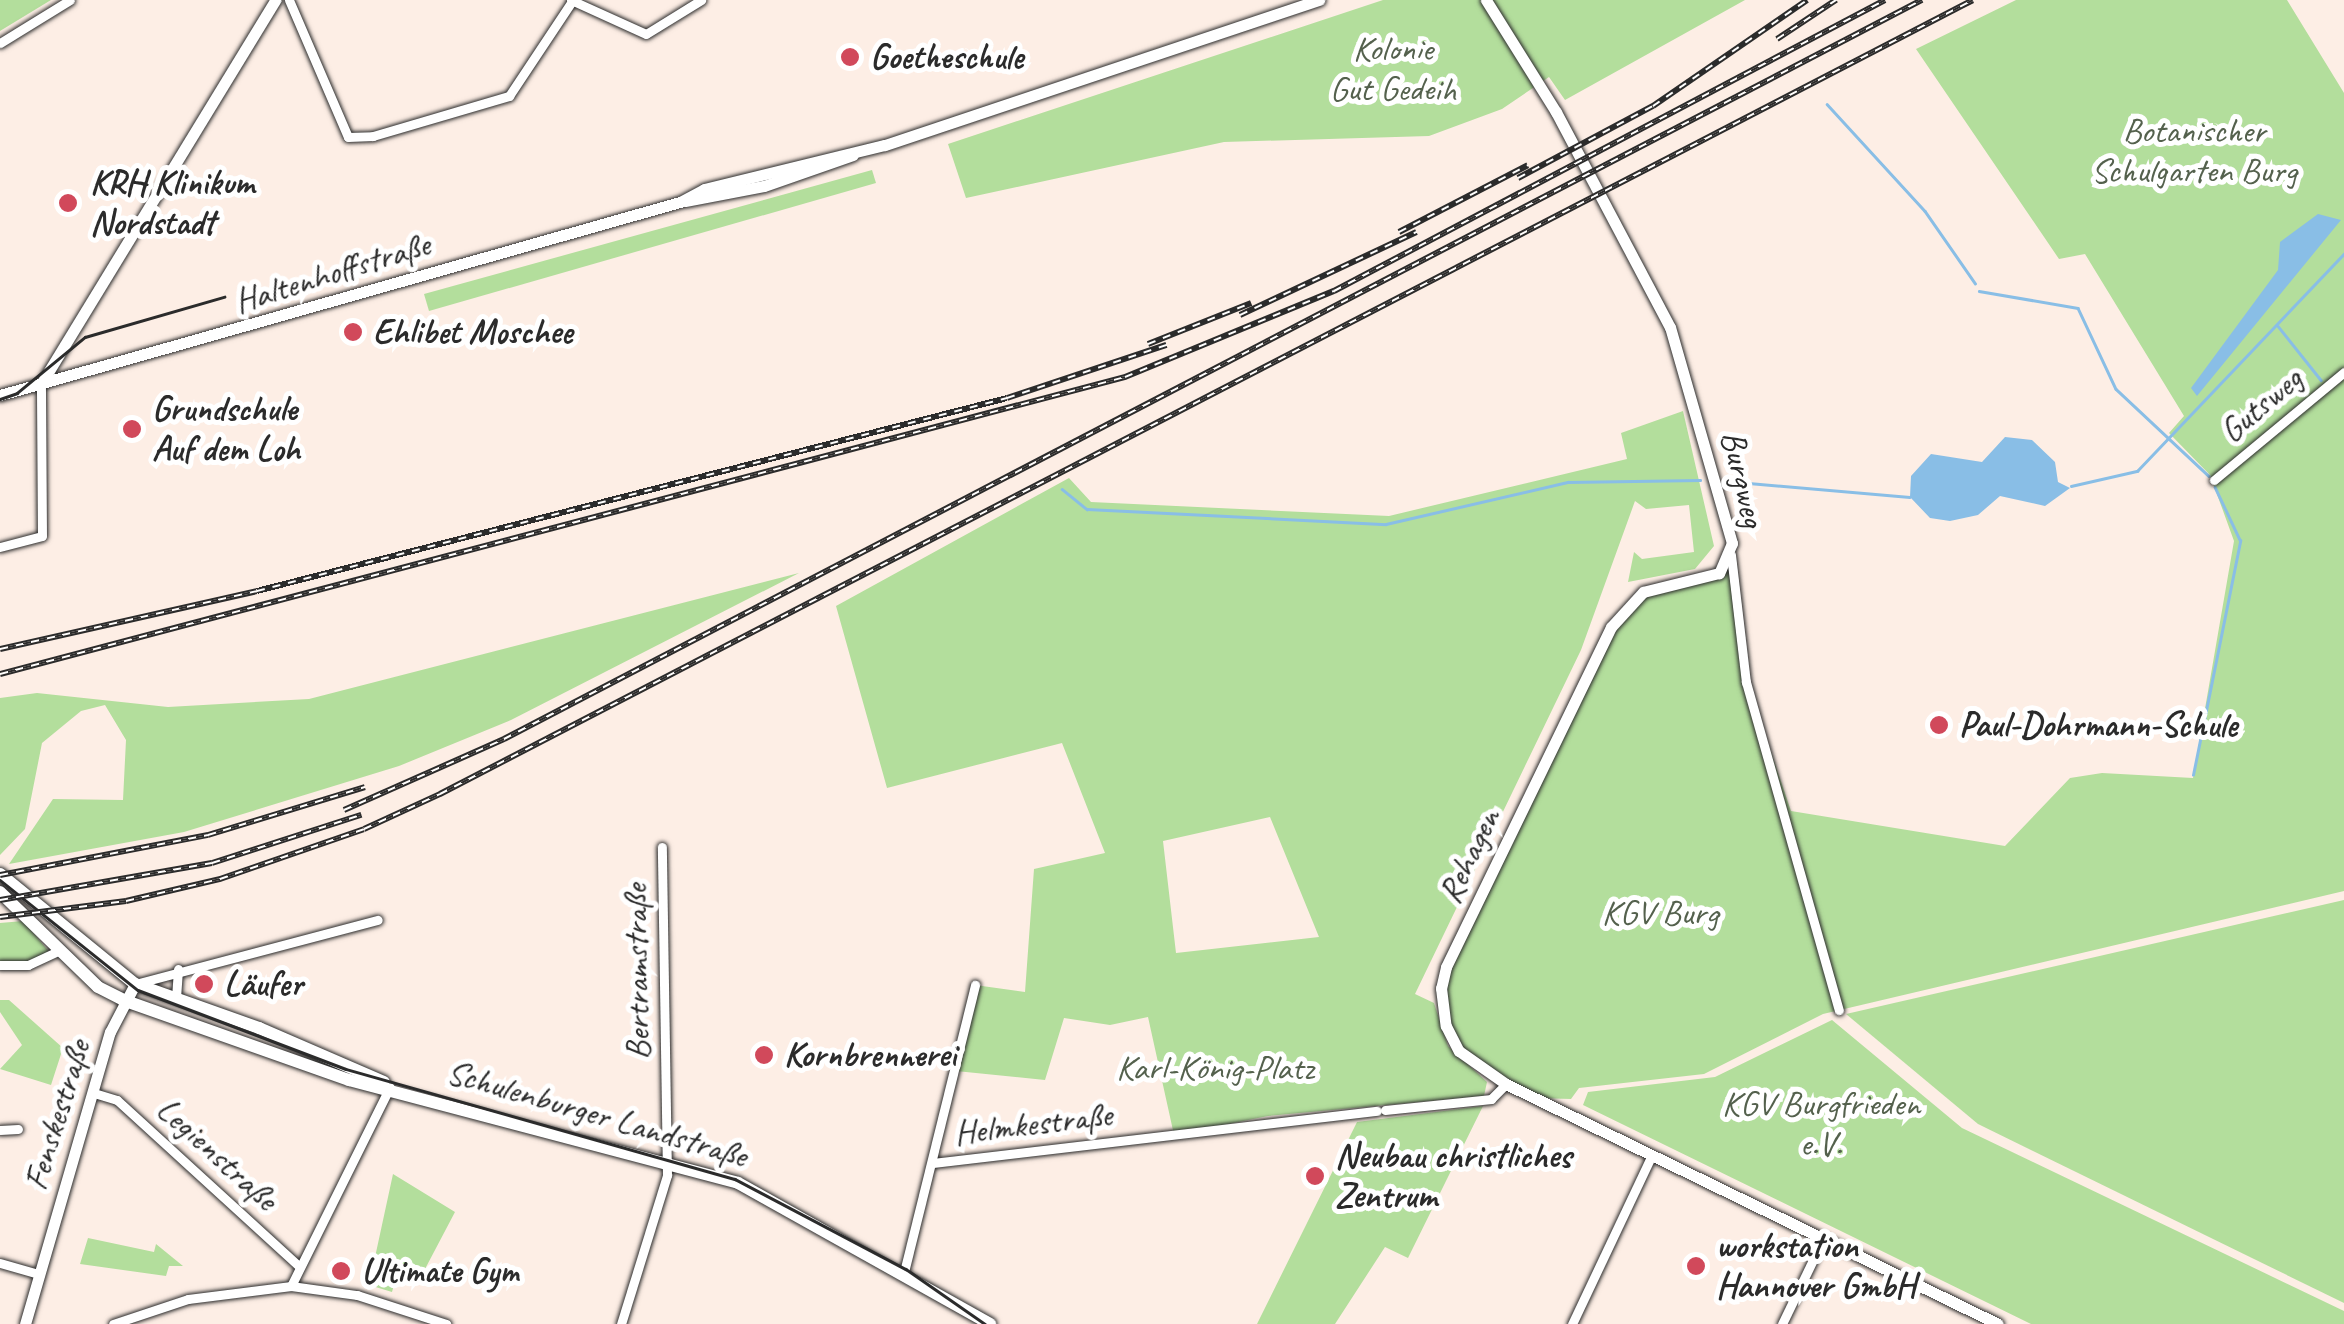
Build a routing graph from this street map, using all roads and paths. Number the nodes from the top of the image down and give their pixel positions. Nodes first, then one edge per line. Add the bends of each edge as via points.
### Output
1 (70, 0) edge
2 (274, 0) edge
3 (288, 0) edge
4 (572, 0) edge
5 (700, 0) edge
6 (1319, 0) edge
7 (1486, 0) edge
8 (0, 43) edge
9 (2344, 372) edge
10 (42, 384) junction
11 (0, 395) edge
12 (2214, 480) dead end
13 (0, 547) edge
14 (1730, 555) junction
15 (662, 847) dead end
16 (0, 874) edge
17 (0, 892) edge
18 (378, 920) dead end
19 (60, 950) junction
20 (0, 965) edge
21 (178, 969) junction
22 (135, 984) junction
23 (975, 985) dead end
24 (176, 998) junction
25 (123, 1000) junction
26 (1839, 1010) dead end
27 (1506, 1084) junction
28 (391, 1086) junction
29 (94, 1092) junction
30 (18, 1129) dead end
31 (0, 1130) edge
32 (1651, 1157) junction
33 (668, 1158) junction
34 (933, 1163) junction
35 (1823, 1239) junction
36 (0, 1263) edge
37 (298, 1265) junction
38 (904, 1272) junction
39 (38, 1274) junction
40 (291, 1286) junction
41 (941, 1294) junction
42 (25, 1324) edge
43 (113, 1324) edge
44 (446, 1324) edge
45 (621, 1324) edge
46 (970, 1324) edge
47 (990, 1324) edge
48 (1572, 1324) edge
49 (1782, 1324) edge
50 (1998, 1324) edge

1 - 8 street
2 - 10 street
3 - 4 street via 348,137 373,136 509,96
4 - 5 street via 646,34
6 - 10 street, Haltenhoffstraße via 853,155 704,189 680,202
7 - 14 street, Burgweg via 1556,112 1670,328 1710,458
9 - 12 street, Gutsweg
10 - 11 street, Haltenhoffstraße
10 - 13 street via 42,536
14 - 26 street, Burgweg via 1746,682
14 - 27 street, Rehagen via 1703,582 1654,588 1624,606 1446,966 1442,1005 1452,1038 1470,1062
15 - 33 street, Bertramstraße
16 - 22 main road, Schulenburger Landstraße
17 - 19 main road, Schulenburger Landstraße
18 - 21 street
19 - 20 street via 28,965
19 - 25 main road, Schulenburger Landstraße via 98,988
21 - 22 street
21 - 24 street
22 - 24 main road, Schulenburger Landstraße
22 - 25 street, Fenskestraße
23 - 34 street, Helmkestraße
24 - 28 main road, Schulenburger Landstraße via 354,1065
25 - 28 main road, Schulenburger Landstraße via 337,1076
25 - 29 street, Fenskestraße
27 - 32 street, Rehagen
27 - 34 street, Helmkestraße via 1491,1099
28 - 33 main road, Schulenburger Landstraße
28 - 37 street
29 - 37 street, Legienstraße via 117,1100
29 - 39 street, Fenskestraße
30 - 31 street
32 - 35 street, Rehagen
32 - 48 street
33 - 38 main road, Schulenburger Landstraße via 769,1196
33 - 45 street, Bertramstraße
34 - 38 street, Helmkestraße
35 - 49 street
35 - 50 street, Rehagen
36 - 39 street
37 - 40 street
38 - 41 main road, Schulenburger Landstraße
39 - 42 street, Fenskestraße
40 - 43 street via 188,1298
40 - 44 street via 357,1295
41 - 46 main road, Schulenburger Landstraße
41 - 47 main road, Schulenburger Landstraße

